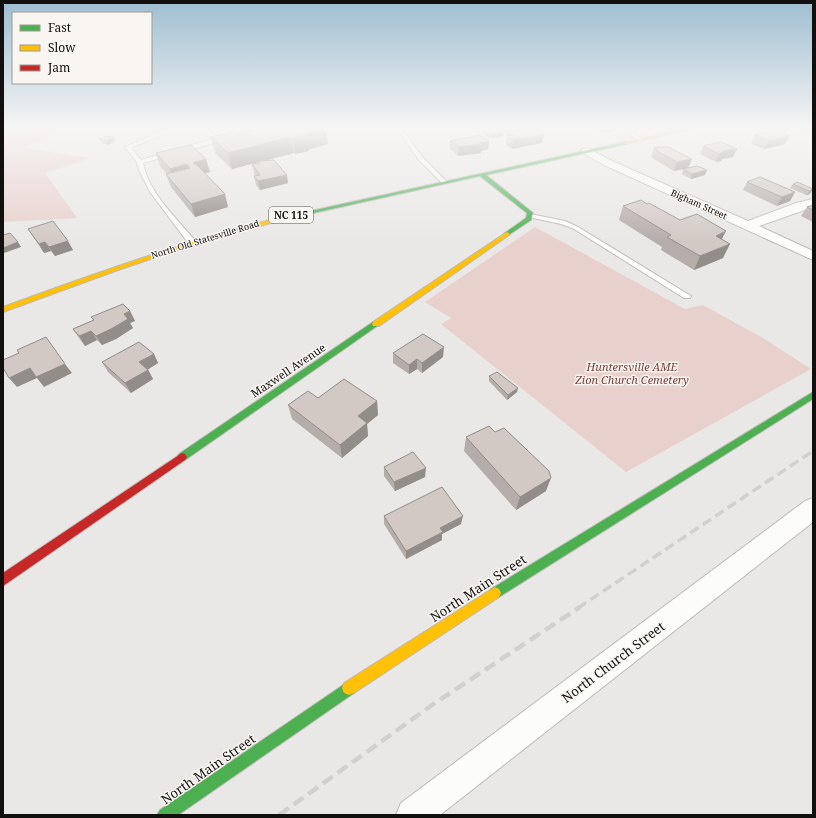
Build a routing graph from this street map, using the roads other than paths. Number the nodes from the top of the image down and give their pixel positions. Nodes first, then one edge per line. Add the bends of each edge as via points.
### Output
1 (140, 166) edge
2 (428, 166) edge
3 (517, 166) edge
4 (615, 166) edge
5 (481, 174) junction
6 (444, 182) junction
7 (813, 203) edge
8 (530, 216) junction
9 (748, 226) junction
10 (192, 242) junction
11 (813, 256) edge
12 (687, 296) dead end
13 (3, 310) edge
14 (813, 395) edge
15 (813, 508) edge
16 (3, 580) edge
17 (165, 815) edge
18 (414, 815) edge

1 - 10 lane via 152,190
2 - 6 lane
3 - 5 street, North Old Statesville Road / NC 115
4 - 9 street, Bigham Street
5 - 6 street, North Old Statesville Road / NC 115
5 - 8 street via 522,205
6 - 10 street, North Old Statesville Road / NC 115 via 290,215
7 - 9 street
8 - 12 lane via 563,222 576,228
8 - 16 street, Maxwell Avenue via 525,223
9 - 11 street, Bigham Street
10 - 13 street, North Old Statesville Road / NC 115
14 - 17 street, North Main Street via 526,572 321,707
15 - 18 street, North Church Street

